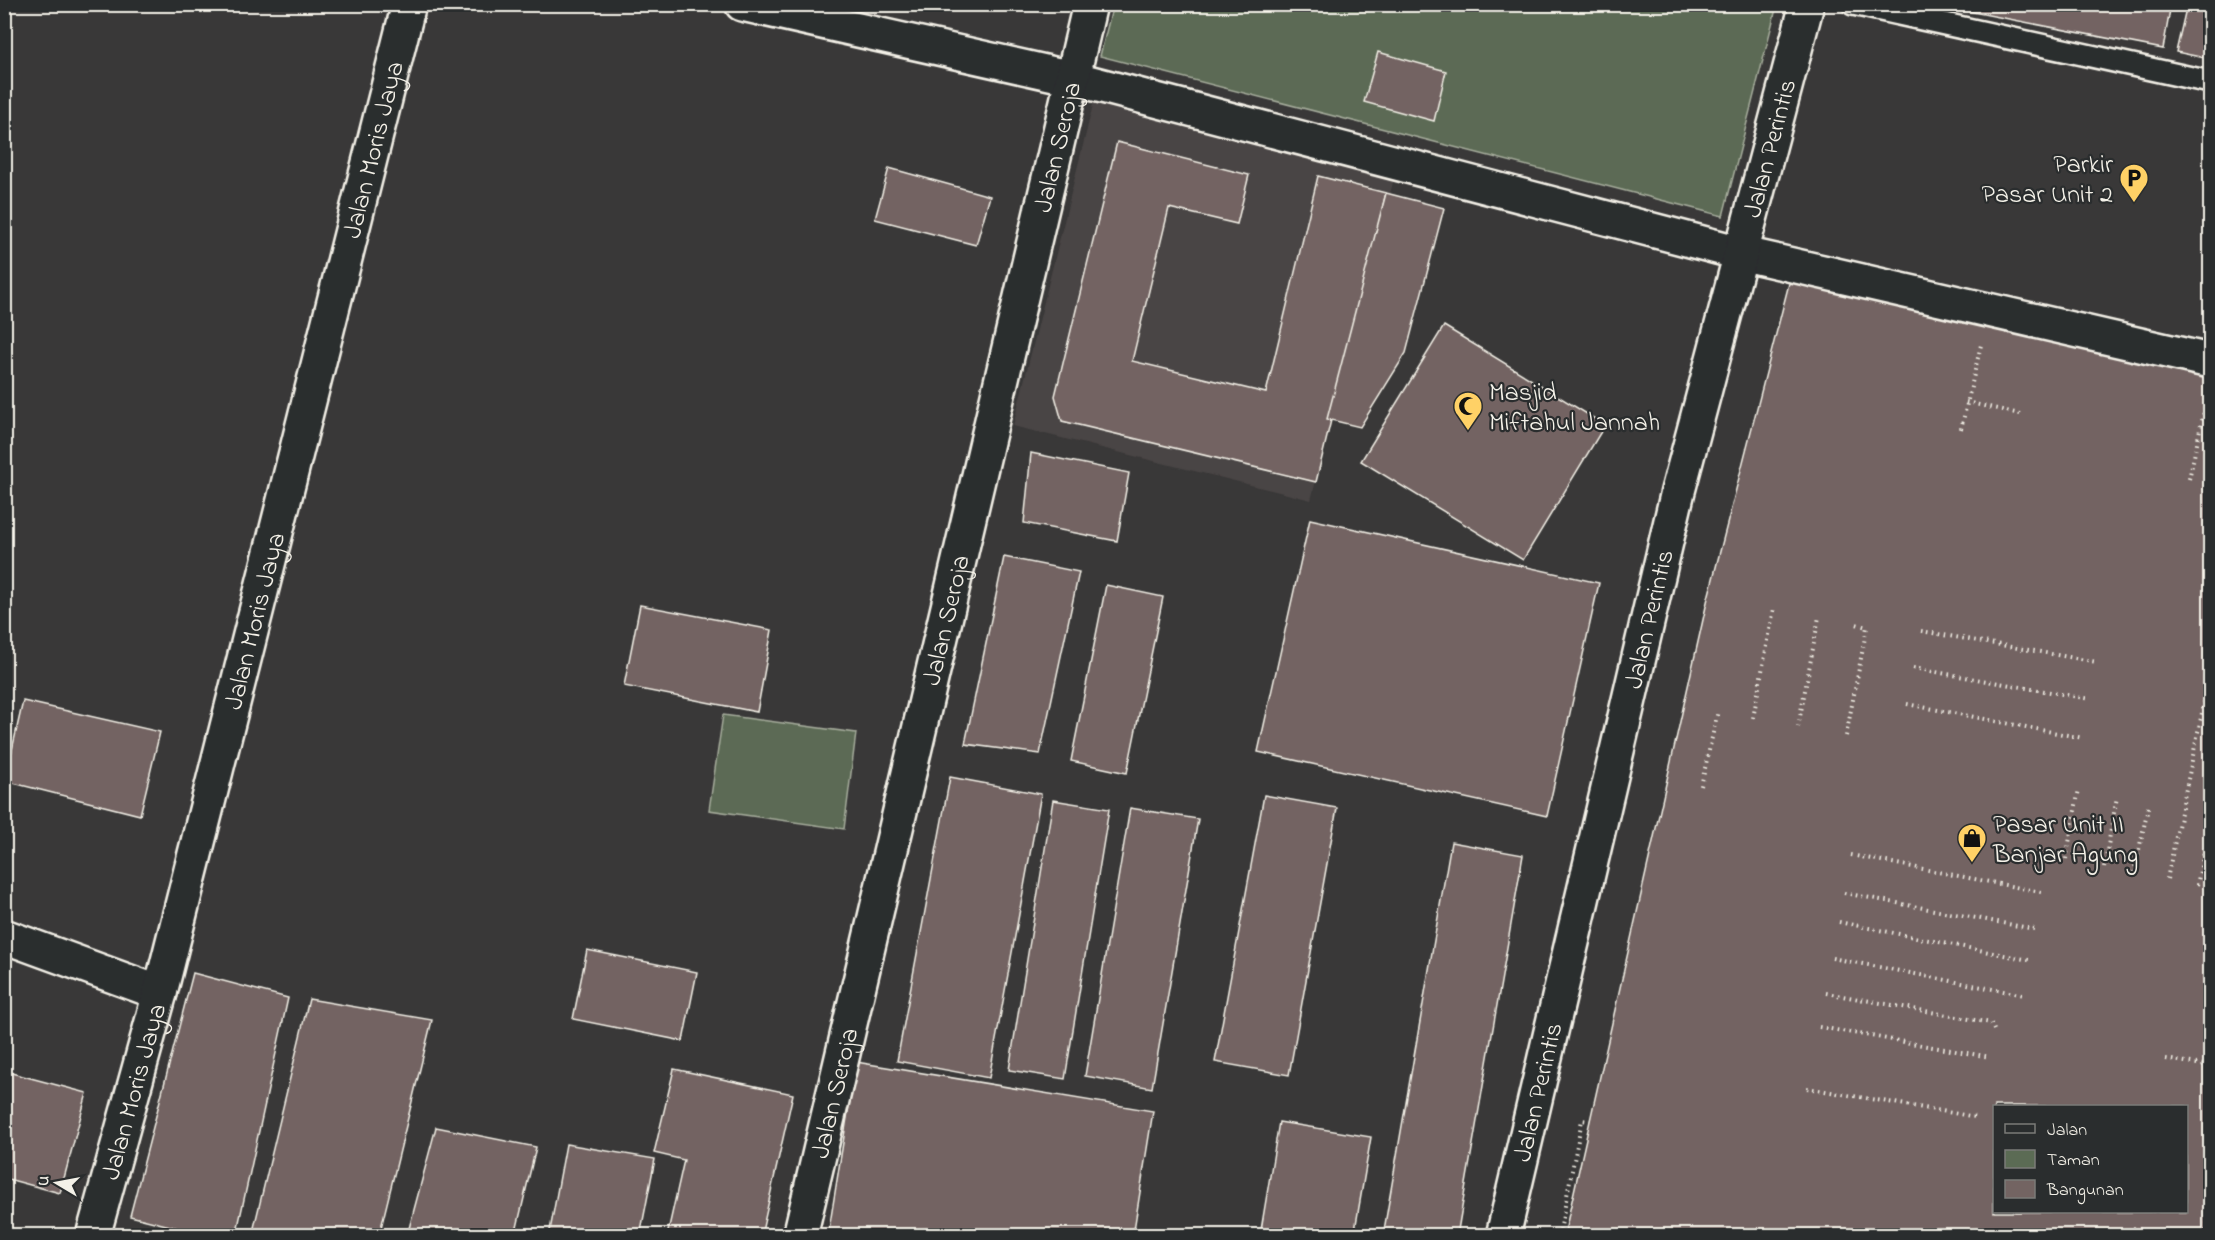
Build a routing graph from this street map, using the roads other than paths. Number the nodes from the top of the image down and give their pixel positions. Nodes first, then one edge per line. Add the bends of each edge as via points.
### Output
1 (409, 4) edge
2 (742, 4) edge
3 (1090, 4) edge
4 (1807, 4) edge
5 (1853, 4) edge
6 (1072, 78) junction
7 (2211, 82) edge
8 (1740, 253) junction
9 (2210, 374) edge
10 (4, 936) edge
11 (160, 993) junction
12 (93, 1236) edge
13 (800, 1236) edge
14 (1503, 1236) edge

1 - 11 street, Jalan Moris Jaya
2 - 6 street
3 - 6 street, Jalan Seroja
4 - 8 street, Jalan Perintis
5 - 7 lane
6 - 8 street
6 - 13 street, Jalan Seroja
8 - 9 street
8 - 14 street, Jalan Perintis via 1678,491
10 - 11 street
11 - 12 street, Jalan Moris Jaya

